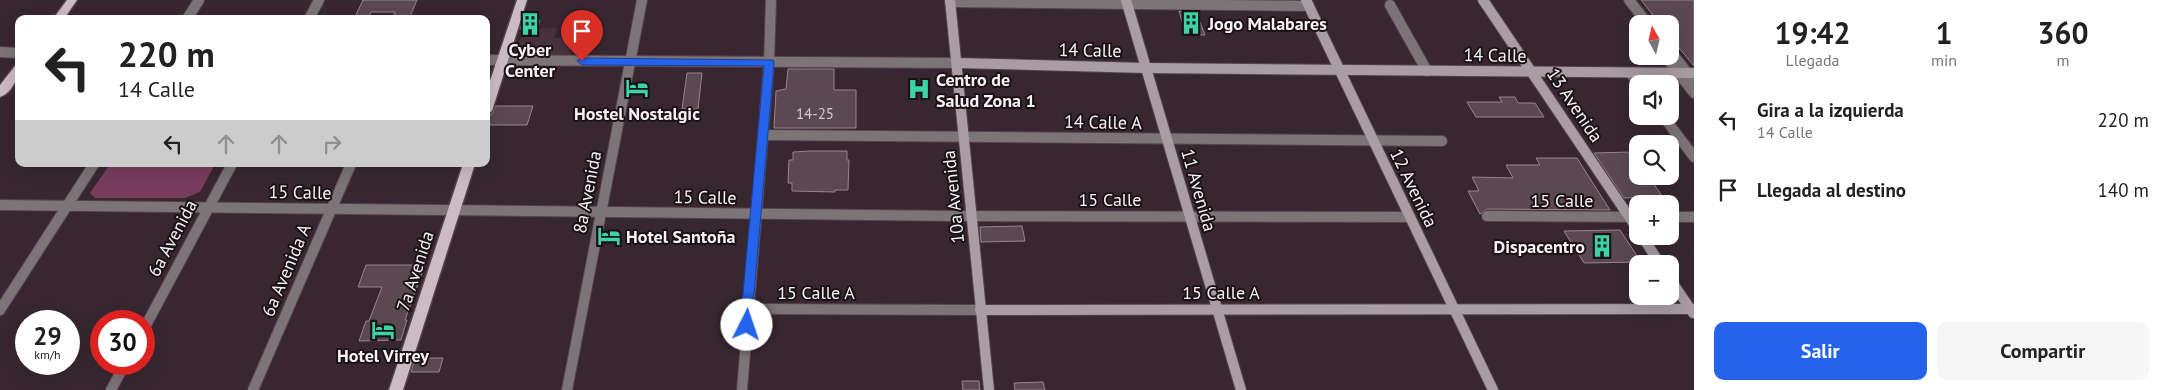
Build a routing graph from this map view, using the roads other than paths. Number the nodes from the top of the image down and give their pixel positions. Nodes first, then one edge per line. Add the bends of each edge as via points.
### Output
1 (72, 0) edge
2 (199, 0) edge
3 (319, 0) edge
4 (522, 0) edge
5 (633, 0) edge
6 (642, 0) edge
7 (771, 0) edge
8 (1483, 0) edge
9 (1620, 0) edge
10 (1629, 0) edge
11 (950, 1) edge
12 (1127, 2) edge
13 (1307, 3) edge
14 (1390, 5) dead end
15 (61, 15) edge
16 (190, 15) edge
17 (311, 15) edge
18 (1632, 15) edge
19 (1641, 15) edge
20 (0, 52) edge
21 (15, 53) edge
22 (490, 60) edge
23 (503, 60) junction
24 (1679, 61) edge
25 (628, 62) junction
26 (769, 63) junction
27 (957, 63) junction
28 (1672, 65) edge
29 (1146, 68) junction
30 (1339, 70) junction
31 (1427, 70) junction
32 (1532, 72) junction
33 (1678, 73) junction
34 (15, 74) edge
35 (1631, 74) joint
36 (1692, 76) edge
37 (0, 93) edge
38 (1694, 93) edge
39 (490, 99) edge
40 (1670, 125) edge
41 (763, 135) junction
42 (964, 136) junction
43 (1167, 139) junction
44 (1373, 141) junction
45 (1442, 141) dead end
46 (1694, 157) edge
47 (92, 167) edge
48 (230, 167) edge
49 (350, 167) edge
50 (468, 167) edge
51 (0, 205) edge
52 (66, 206) junction
53 (209, 208) junction
54 (331, 209) junction
55 (454, 210) junction
56 (1629, 211) edge
57 (600, 212) junction
58 (755, 214) junction
59 (972, 216) junction
60 (1190, 216) junction
61 (1487, 216) dead end
62 (1409, 217) junction
63 (1629, 217) edge
64 (1679, 217) edge
65 (1694, 217) edge
66 (1679, 291) edge
67 (748, 309) junction
68 (1454, 309) junction
69 (0, 310) edge
70 (154, 310) edge
71 (980, 310) junction
72 (1217, 310) junction
73 (1693, 311) edge
74 (119, 375) edge
75 (111, 390) edge
76 (253, 390) edge
77 (396, 390) edge
78 (567, 390) edge
79 (742, 390) edge
80 (989, 390) edge
81 (1241, 390) edge
82 (1493, 390) edge

1 - 15 main road
2 - 16 street
3 - 17 street
4 - 23 main road
5 - 6 street
6 - 25 street, 8a Avenida
7 - 26 street
8 - 32 street, 13 Avenida
9 - 18 street
10 - 19 street
11 - 12 street
11 - 27 street, 10a Avenida
12 - 13 street
12 - 29 street, 11 Avenida
13 - 30 street, 12 Avenida
14 - 31 street
20 - 21 street
22 - 23 street, 14 Calle
23 - 25 street, 14 Calle
23 - 39 main road
24 - 36 street
25 - 26 street, 14 Calle
25 - 57 street, 8a Avenida
26 - 27 street, 14 Calle
26 - 41 street
27 - 29 street, 14 Calle
27 - 42 street, 10a Avenida
28 - 33 street
29 - 30 street, 14 Calle
29 - 43 street, 11 Avenida
30 - 31 street, 14 Calle
30 - 44 street, 12 Avenida
31 - 32 street, 14 Calle
32 - 35 street, 14 Calle
32 - 56 street, 13 Avenida
33 - 35 street, 14 Calle
33 - 36 street, 14 Calle
33 - 38 street
34 - 37 main road
40 - 46 street
41 - 42 street, 14 Calle A
41 - 58 street
42 - 43 street, 14 Calle A
42 - 59 street, 10a Avenida
43 - 44 street, 14 Calle A
43 - 60 street, 11 Avenida
44 - 45 street, 14 Calle A
44 - 62 street, 12 Avenida
47 - 52 street
48 - 53 street, 6a Avenida
49 - 54 street, 6a Avenida A
50 - 55 main road, 7a Avenida
51 - 52 street, 15 Calle
52 - 53 street, 15 Calle
52 - 69 street
53 - 54 street, 15 Calle
53 - 70 street, 6a Avenida
54 - 55 street, 15 Calle
54 - 76 street, 6a Avenida A
55 - 57 street, 15 Calle
55 - 77 main road, 7a Avenida
57 - 58 street, 15 Calle
57 - 78 street, 8a Avenida
58 - 59 street, 15 Calle
58 - 67 street
59 - 60 street, 15 Calle
59 - 71 street, 10a Avenida
60 - 62 street, 15 Calle
60 - 72 street, 11 Avenida
61 - 63 street, 15 Calle
62 - 68 street, 12 Avenida
64 - 65 street
66 - 73 street
67 - 71 street, 15 Calle A
67 - 79 street
68 - 72 street, 15 Calle A
68 - 73 street, 15 Calle A
68 - 82 street, 12 Avenida
71 - 72 street, 15 Calle A
71 - 80 street, 10a Avenida
72 - 81 street, 11 Avenida
74 - 75 street

